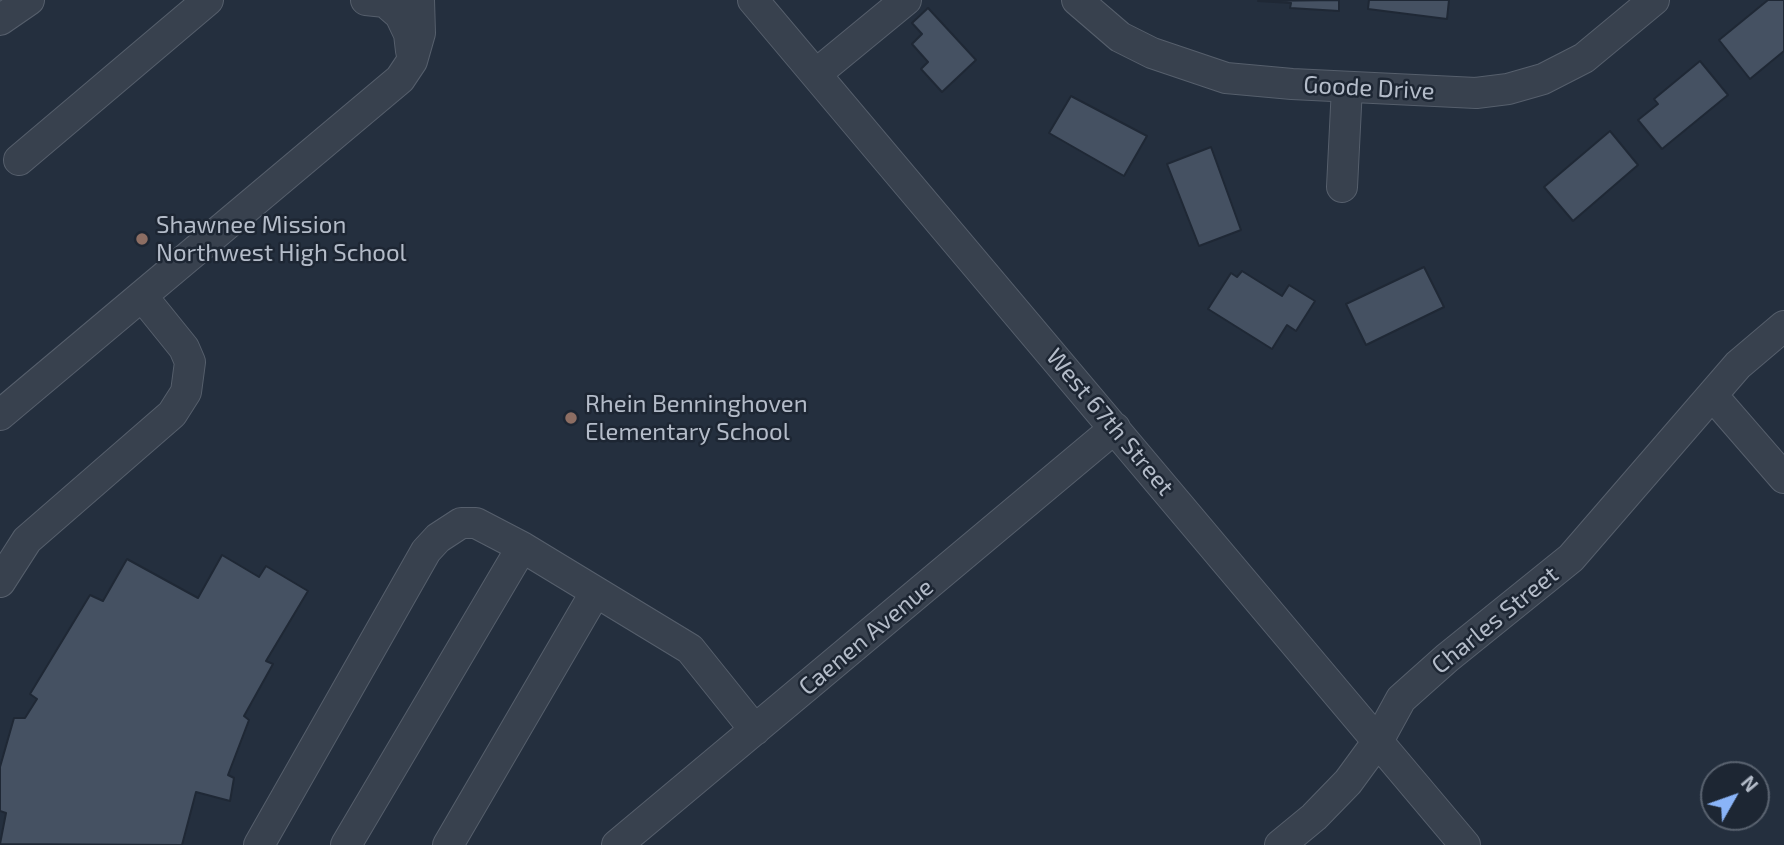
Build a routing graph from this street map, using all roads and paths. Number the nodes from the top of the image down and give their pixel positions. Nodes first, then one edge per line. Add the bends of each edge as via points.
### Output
1 (29, 0) edge
2 (208, 0) edge
3 (366, 0) edge
4 (419, 0) edge
5 (753, 0) edge
6 (906, 0) edge
7 (1077, 0) edge
8 (1654, 0) edge
9 (0, 20) edge
10 (412, 61) junction
11 (816, 74) junction
12 (1347, 87) junction
13 (19, 160) dead end
14 (1342, 187) dead end
15 (142, 296) junction
16 (1783, 329) edge
17 (1712, 396) junction
18 (0, 415) edge
19 (1115, 428) junction
20 (1784, 478) edge
21 (522, 547) junction
22 (0, 582) edge
23 (595, 593) junction
24 (755, 730) junction
25 (1378, 741) junction
26 (264, 843) edge
27 (346, 845) edge
28 (448, 845) edge
29 (617, 845) edge
30 (1280, 845) edge
31 (1465, 845) edge

1 - 9 street
2 - 13 street
3 - 10 street via 385,2 400,15 409,34
4 - 10 street via 420,33
5 - 11 street, West 67th Street
6 - 11 street
7 - 12 street, Goode Drive via 1120,37 1226,78
8 - 12 street, Goode Drive via 1584,58 1520,86 1476,93
10 - 15 street via 400,79
11 - 19 street, West 67th Street
12 - 14 street
15 - 18 street
15 - 22 street via 184,348 190,362 186,392 172,414 27,540
16 - 17 street, Charles Street via 1738,365
17 - 20 street
17 - 25 street, Charles Street via 1571,558 1401,699
19 - 24 street, Caenen Avenue
19 - 25 street, West 67th Street
21 - 23 street
21 - 26 street via 476,523 461,523 426,551
21 - 27 street
23 - 24 street via 690,649
23 - 28 street
24 - 29 street, Caenen Avenue
25 - 30 street, Charles Street via 1348,782
25 - 31 street, West 67th Street

